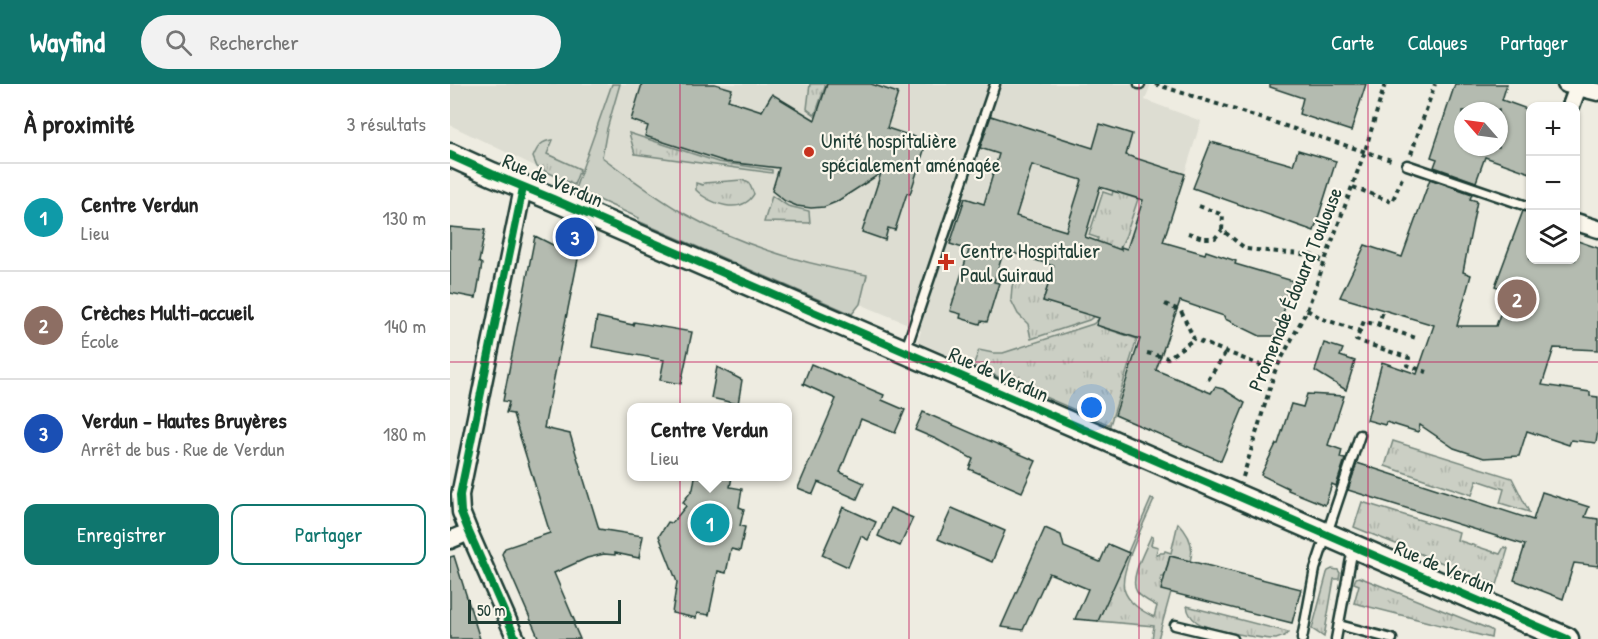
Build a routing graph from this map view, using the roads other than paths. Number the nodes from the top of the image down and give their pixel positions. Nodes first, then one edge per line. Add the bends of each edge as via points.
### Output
1 (995, 84) edge
2 (1572, 86) edge
3 (1598, 92) edge
4 (1572, 102) edge
5 (450, 155) edge
6 (1407, 165) road end
7 (523, 188) junction
8 (1526, 206) edge
9 (1580, 224) edge
10 (1598, 229) edge
11 (905, 352) junction
12 (1360, 435) dead end
13 (469, 532) junction
14 (1326, 536) junction
15 (450, 540) edge
16 (1353, 547) junction
17 (1174, 625) dead end
18 (1339, 625) junction
19 (516, 639) edge
20 (1233, 639) edge
21 (1302, 639) edge
22 (1336, 639) edge
23 (1392, 639) edge
24 (1567, 639) edge

1 - 11 lane
2 - 3 street
2 - 4 street
5 - 7 street, Rue de Verdun
6 - 8 lane
7 - 11 street, Rue de Verdun
7 - 13 street via 460,495 461,512
9 - 10 street
11 - 14 street, Rue de Verdun
12 - 14 lane
13 - 15 street
13 - 19 street
14 - 16 street, Rue de Verdun
14 - 21 lane via 1315,569
16 - 18 lane
16 - 24 street, Rue de Verdun
17 - 20 lane
18 - 22 lane
18 - 23 lane

